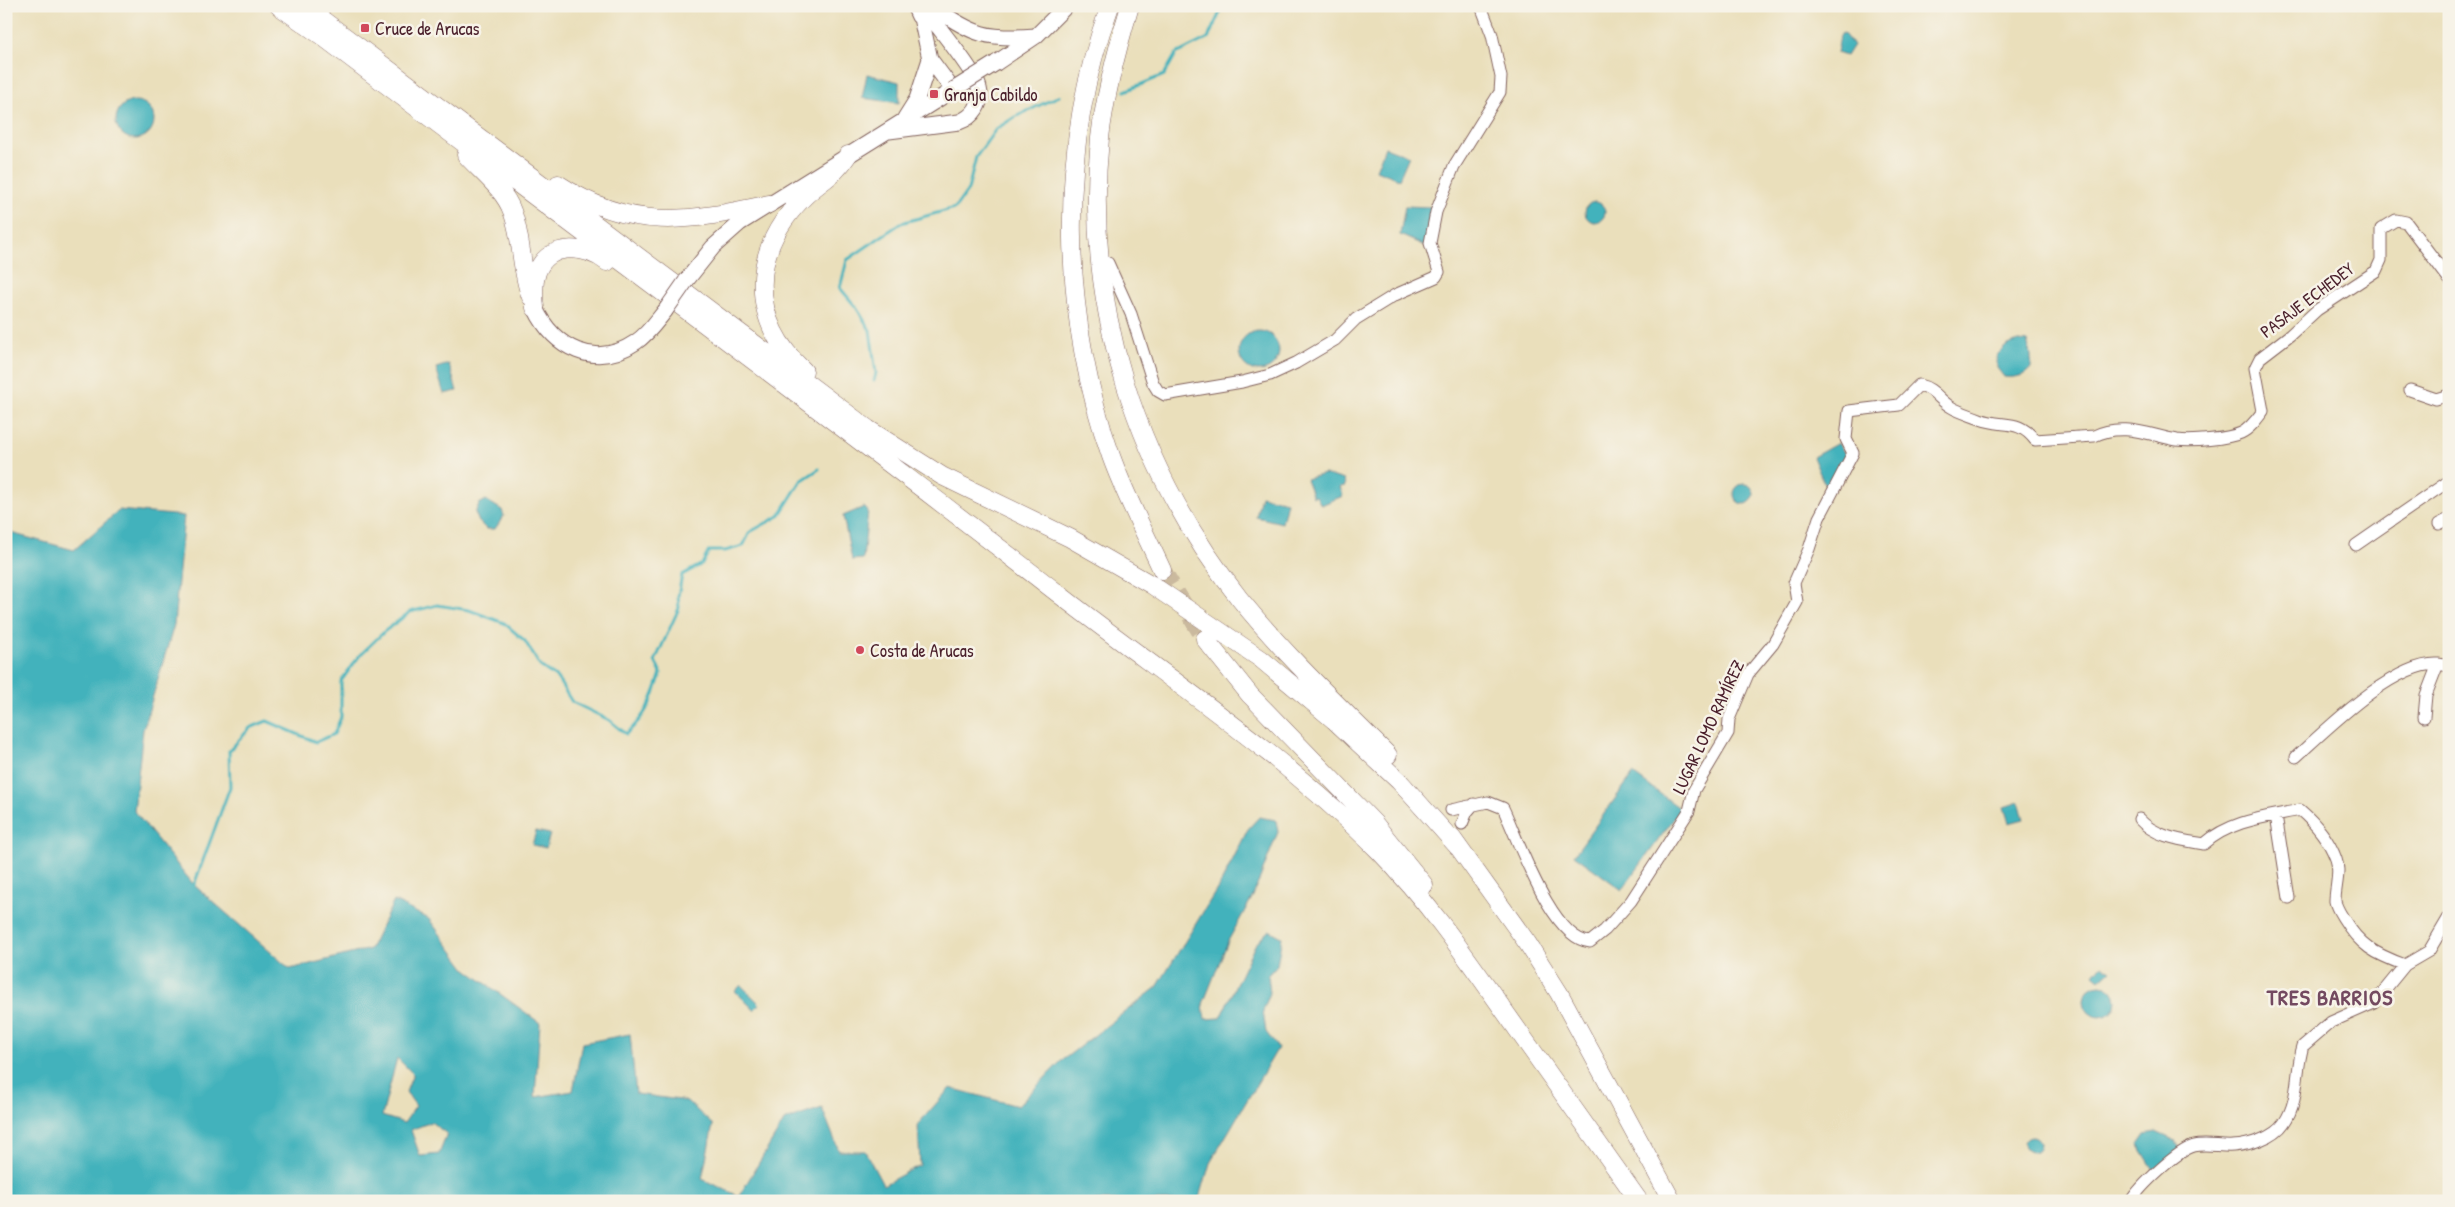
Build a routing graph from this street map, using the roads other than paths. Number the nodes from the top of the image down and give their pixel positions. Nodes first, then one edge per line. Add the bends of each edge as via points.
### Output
1 (279, 6) edge
2 (304, 6) edge
3 (1066, 6) edge
4 (1110, 6) edge
5 (1130, 6) edge
6 (1481, 6) edge
7 (926, 11) edge
8 (1036, 36) junction
9 (1116, 52) junction
10 (930, 59) junction
11 (953, 90) junction
12 (904, 119) junction
13 (435, 122) junction
14 (887, 131) junction
15 (488, 144) junction
16 (848, 155) junction
17 (769, 204) junction
18 (1108, 263) junction
19 (2449, 279) edge
20 (535, 308) junction
21 (1114, 310) joint
22 (1131, 314) junction
23 (2260, 358) joint
24 (2410, 390) dead end
25 (2449, 395) edge
26 (827, 407) junction
27 (2449, 481) edge
28 (2356, 545) dead end
29 (1162, 570) tunnel mouth
30 (1205, 639) tunnel mouth
31 (2444, 665) edge
32 (2424, 717) dead end
33 (2296, 757) dead end
34 (1474, 804) junction
35 (1451, 810) dead end
36 (2276, 815) junction
37 (2139, 818) dead end
38 (1462, 824) dead end
39 (1458, 847) junction
40 (2289, 898) dead end
41 (2449, 917) edge
42 (2405, 965) junction
43 (1482, 980) junction
44 (1639, 1201) edge
45 (1672, 1201) edge
46 (2131, 1201) edge

1 - 13 highway
2 - 15 highway
3 - 8 main road
4 - 29 highway via 1100,34 1078,132 1072,238 1076,307 1088,379 1111,457
5 - 9 highway
6 - 22 street via 1492,35 1501,77 1500,92 1454,166 1436,212 1430,243 1439,272 1436,277 1395,295 1356,319 1335,340 1270,375 1166,395 1153,383
7 - 8 main road via 985,36 1006,39
7 - 10 main road
7 - 14 main road via 979,87 978,106 969,118 959,122
8 - 11 main road, bridge
9 - 18 highway via 1105,185
9 - 39 highway via 1100,137 1097,186 1099,244 1109,326 1122,380 1147,448 1179,511 1238,597 1300,668 1413,780
10 - 11 main road
10 - 12 main road via 917,99
11 - 12 main road
12 - 14 main road
13 - 20 highway via 495,185 512,209 526,284
13 - 26 highway
14 - 16 main road
15 - 17 highway via 525,163 574,195 641,217 700,219
15 - 26 highway
16 - 17 main road
16 - 26 highway via 835,172 804,197 788,216 773,238 762,275 764,303 774,330
17 - 20 main road, bridge via 740,223 713,247 648,332 620,350 587,353 572,349 557,340 543,325
18 - 21 highway
18 - 22 street
19 - 23 street, PASAJE ECHEDEY via 2406,222 2396,220 2381,229 2381,260 2376,271 2317,310
20 - 26 highway via 537,272 544,261 562,250 586,250 599,256 783,392
21 - 22 street via 1124,307
23 - 34 street, LUGAR LOMO RAMÍREZ via 2255,368 2263,411 2242,433 2203,440 2178,440 2126,429 2094,436 2035,440 2027,429 1990,423 1950,407 1928,387 1919,385 1899,405 1849,410 1846,439 1853,453 1819,518 1794,583 1797,602 1773,644 1748,674 1729,718 1728,733 1694,790 1689,811 1631,901 1590,942 1582,942 1572,934 1547,904 1503,808 1488,802
24 - 25 street via 2436,399
26 - 39 highway via 942,476 1070,538 1152,585 1261,659 1334,720 1399,781
26 - 43 highway via 1064,598 1311,786 1383,855 1417,893
27 - 28 street
30 - 43 highway via 1250,695 1374,822 1430,893
31 - 32 street via 2426,695
31 - 33 street via 2426,663 2367,693
34 - 35 street, LUGAR LOMO RAMÍREZ
34 - 38 street
36 - 37 street via 2228,828 2204,844 2172,838 2146,827
36 - 40 street
36 - 42 street via 2300,810 2311,820 2337,860 2336,906 2353,934 2381,956
39 - 45 highway via 1559,993
41 - 42 street via 2429,951
42 - 46 street via 2374,1003 2331,1022 2303,1046 2294,1102 2284,1124 2258,1141 2234,1146 2195,1146 2185,1150 2139,1190
43 - 44 highway

